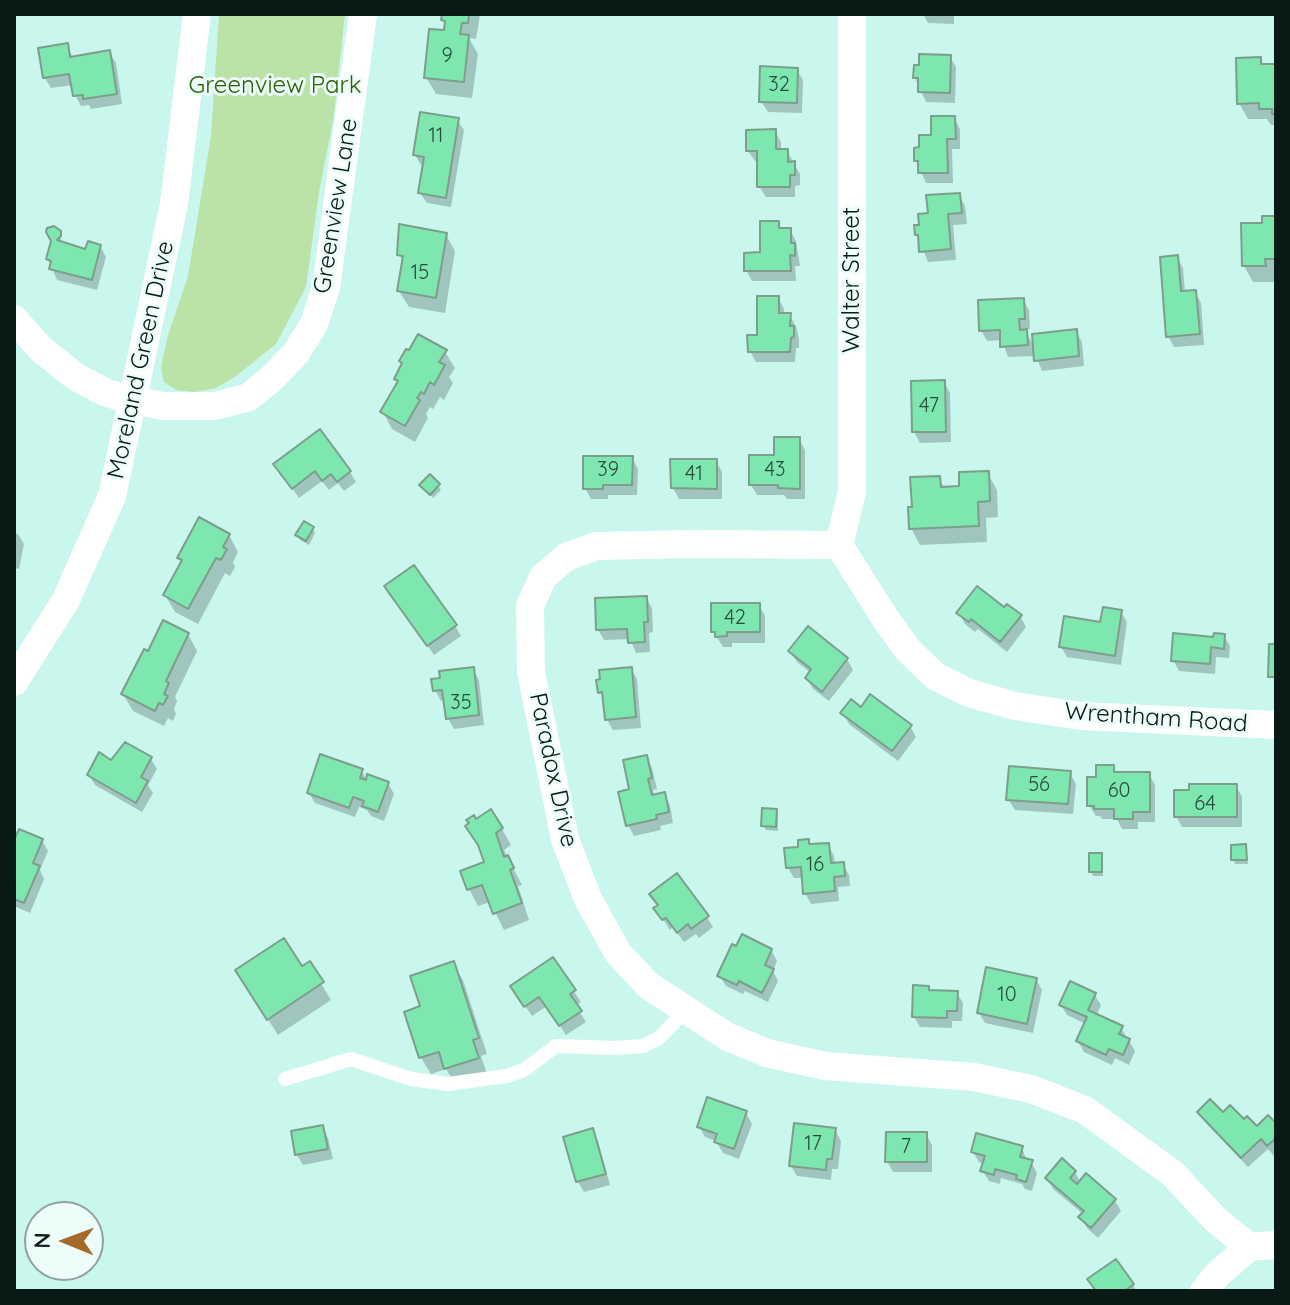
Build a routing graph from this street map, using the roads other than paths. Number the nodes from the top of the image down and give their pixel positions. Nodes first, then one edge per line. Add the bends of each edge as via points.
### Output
1 (197, 14) edge
2 (363, 14) edge
3 (852, 14) edge
4 (14, 319) edge
5 (132, 400) junction
6 (839, 545) junction
7 (14, 682) edge
8 (1276, 725) edge
9 (685, 1011) junction
10 (285, 1079) dead end
11 (1262, 1246) edge
12 (1204, 1291) edge

1 - 5 street, Moreland Green Drive via 176,193
2 - 5 street, Greenview Lane via 326,287 314,324 296,353 249,397 186,408
3 - 6 street, Walter Street via 852,492
4 - 5 street, Greenview Lane via 76,377
5 - 7 street, Moreland Green Drive via 106,514 66,600
6 - 8 street, Wrentham Road via 900,639 935,676 969,693 1081,716
6 - 9 street, Paradox Drive via 596,546 566,557 543,577 530,606 531,672 565,839 588,899 618,953 649,986
9 - 10 lane via 659,1038 643,1046 556,1046 524,1070 506,1076 448,1084 411,1079 351,1059
9 - 11 street, Paradox Drive via 767,1053 825,1066 974,1077 1031,1089 1085,1110 1173,1174 1215,1219
11 - 12 street via 1217,1275

